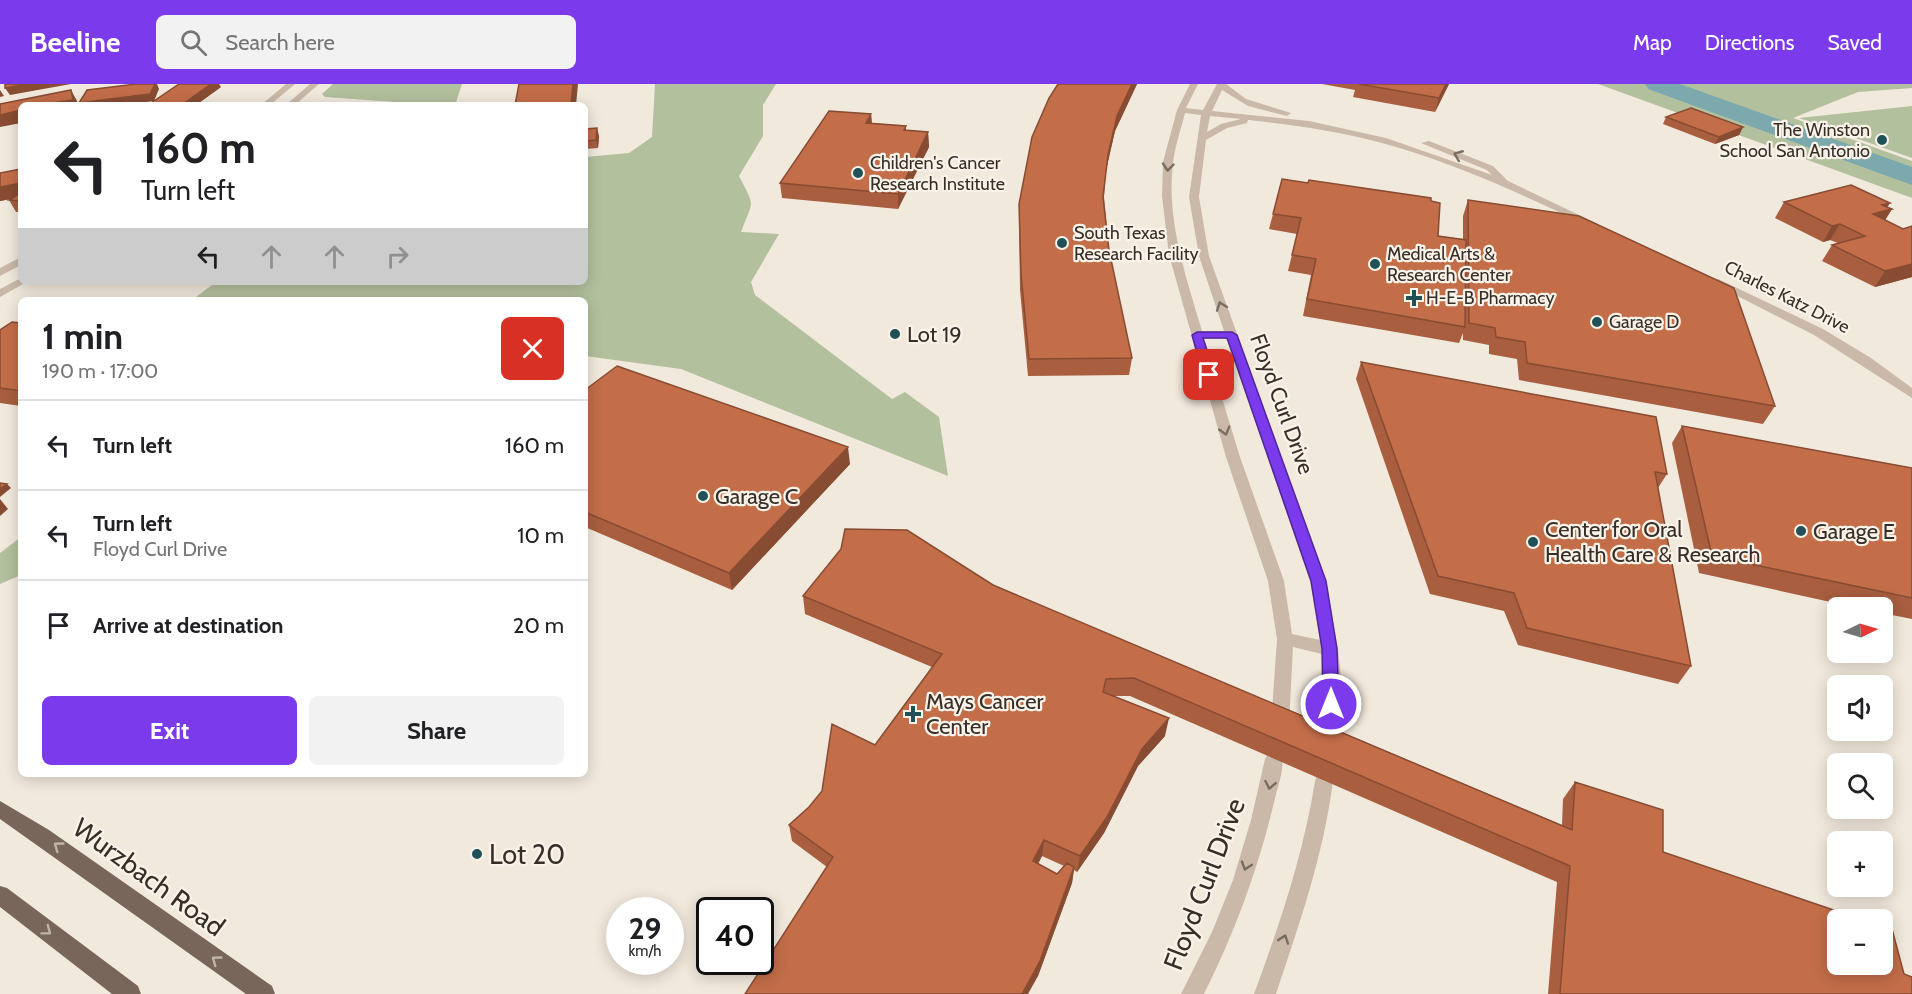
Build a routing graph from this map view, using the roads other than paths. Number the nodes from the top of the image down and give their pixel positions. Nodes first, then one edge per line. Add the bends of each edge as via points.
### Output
1 (291, 84) edge
2 (315, 84) edge
3 (1194, 84) edge
4 (1221, 84) edge
5 (269, 102) edge
6 (294, 102) edge
7 (1183, 106) junction
8 (1208, 109) junction
9 (1287, 113) junction
10 (1268, 120) junction
11 (1203, 138) junction
12 (1508, 184) junction
13 (1604, 229) edge
14 (18, 262) edge
15 (0, 273) edge
16 (1705, 276) edge
17 (18, 283) edge
18 (0, 294) edge
19 (1197, 335) junction
20 (1232, 335) junction
21 (1912, 394) edge
22 (1285, 639) junction
23 (1330, 649) junction
24 (1280, 725) edge
25 (1329, 745) edge
26 (1274, 759) edge
27 (1324, 781) edge
28 (0, 809) edge
29 (0, 896) edge
30 (129, 994) edge
31 (264, 994) edge
32 (1192, 994) edge
33 (1265, 994) edge

1 - 5 street
2 - 6 street
3 - 7 street
4 - 8 street, Floyd Curl Drive
4 - 9 street via 1237,99
7 - 8 street
7 -> 19 street via 1168,162 1167,196 1174,255
8 - 9 street
8 - 10 street
8 - 11 street, Floyd Curl Drive
12 -> 9 street via 1490,168 1420,142 1373,128
10 - 11 street via 1230,124
10 - 12 street via 1309,124 1386,141
20 -> 11 street, Floyd Curl Drive via 1204,256 1194,197
12 - 13 street
14 - 15 street
16 - 21 street, Charles Katz Drive via 1828,336
17 - 18 street
19 - 20 street
19 -> 22 street via 1233,457 1276,581
20 - 23 street, Floyd Curl Drive via 1318,581
22 - 23 street
22 - 24 street
23 - 25 street, Floyd Curl Drive
26 -> 32 street, Floyd Curl Drive via 1264,811 1241,881 1212,958
33 -> 27 street via 1317,830
31 -> 28 main road, Wurzbach Road
29 -> 30 main road

